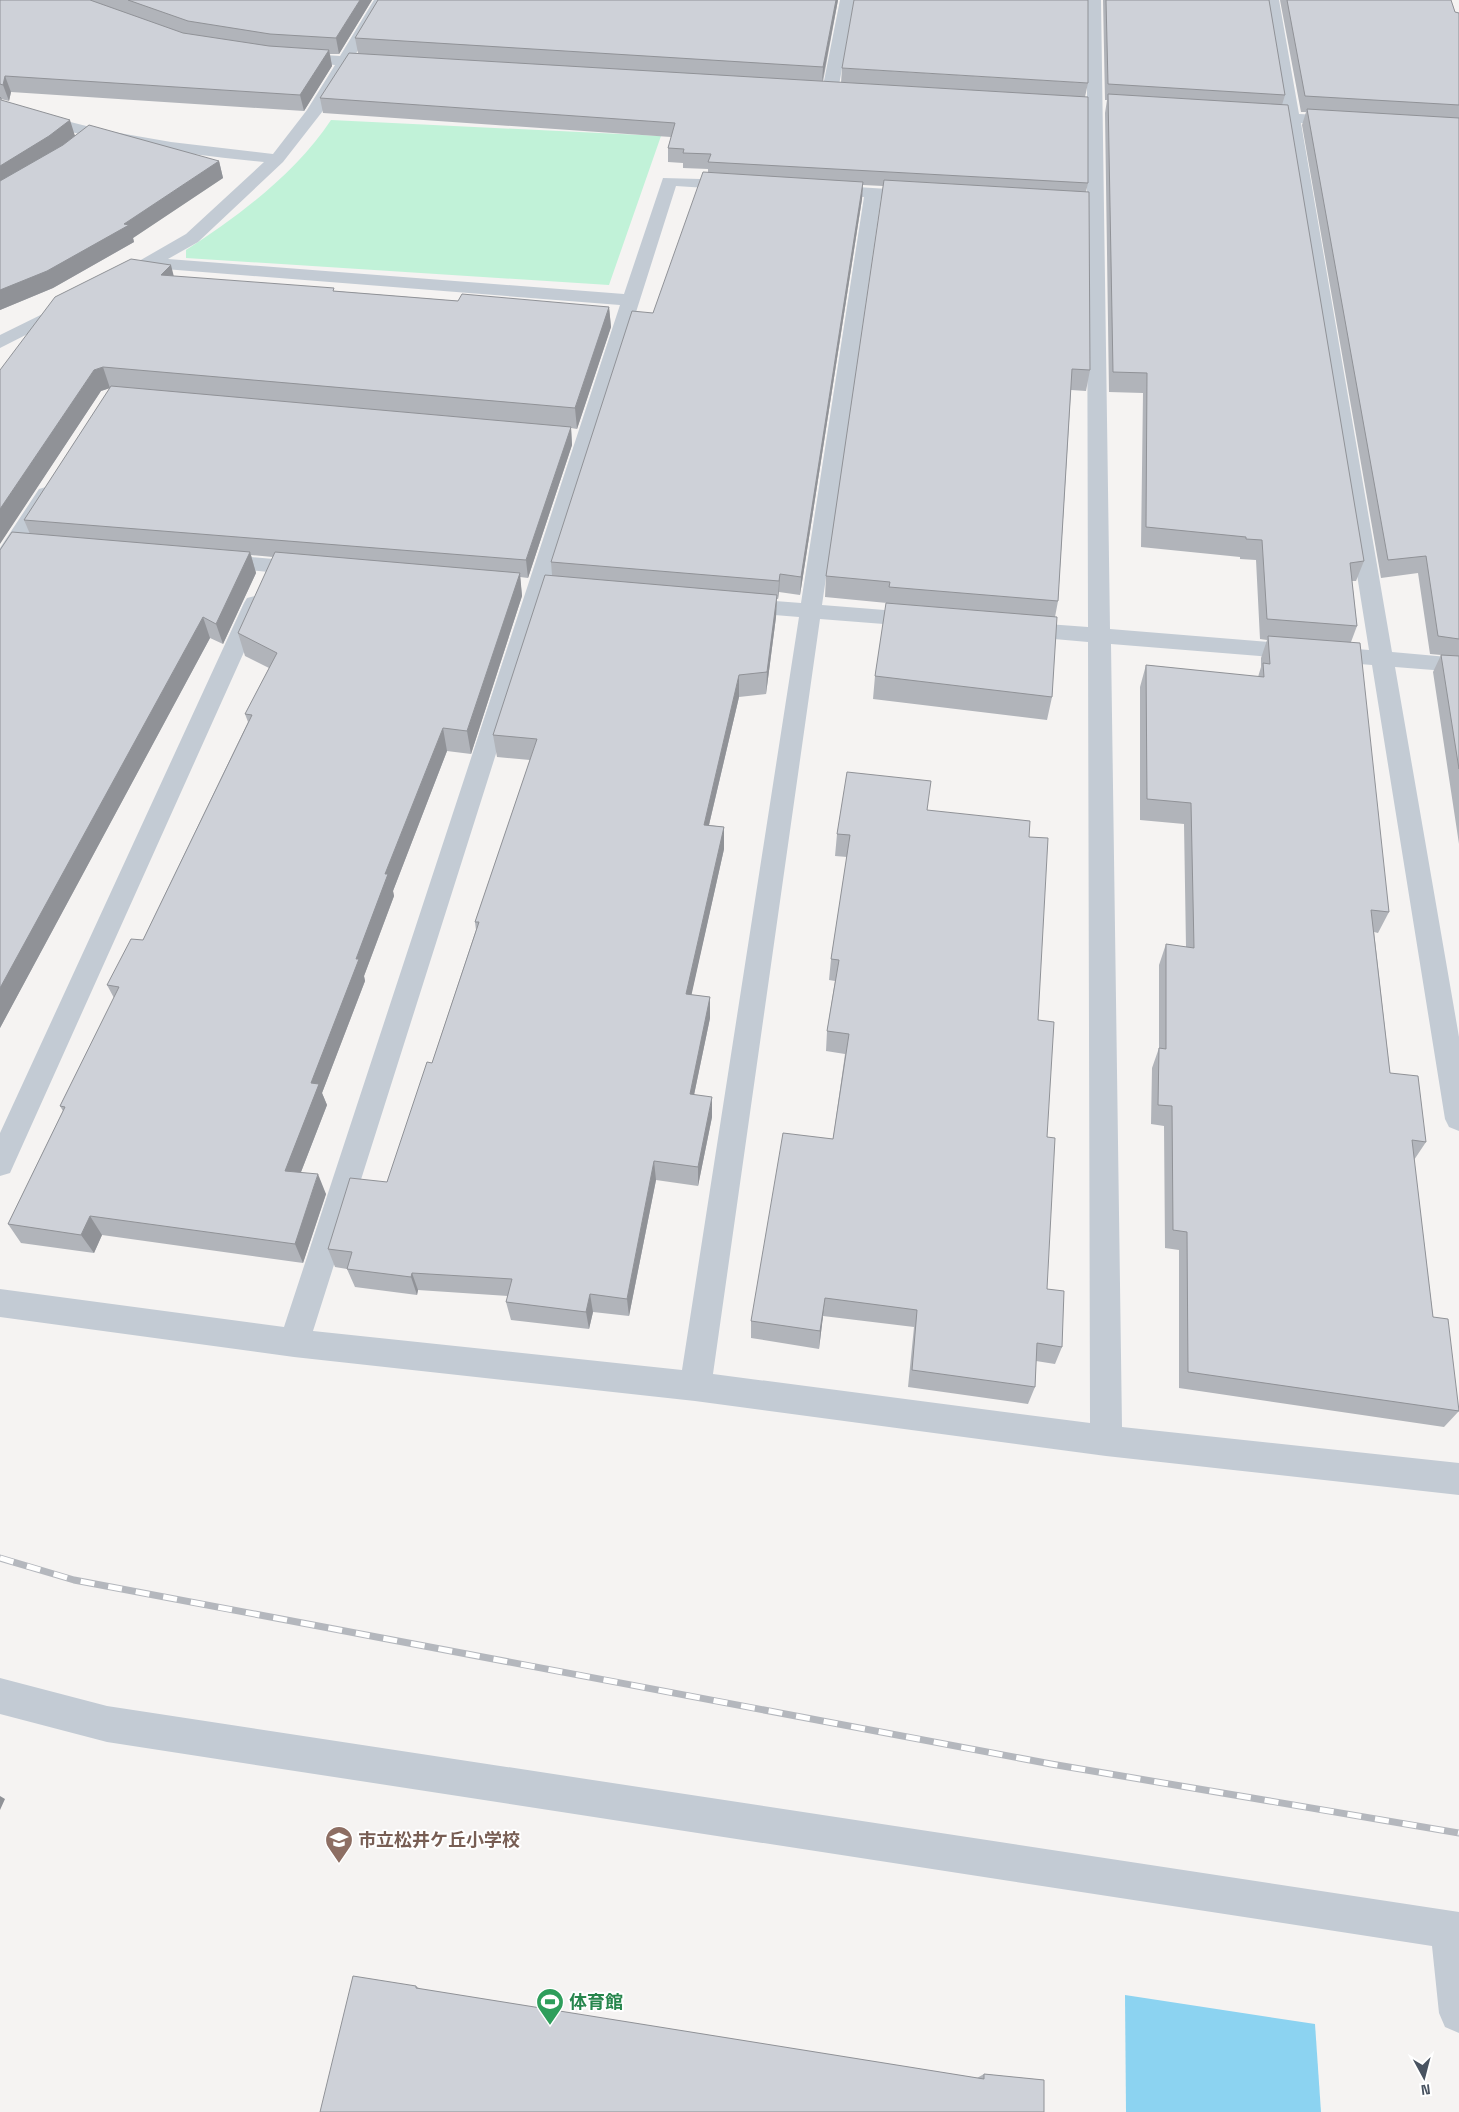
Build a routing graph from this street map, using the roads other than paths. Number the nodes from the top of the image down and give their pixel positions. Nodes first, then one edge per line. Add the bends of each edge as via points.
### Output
1 (382, 0) edge
2 (847, 0) edge
3 (1094, 0) edge
4 (1272, 0) edge
5 (282, 57) edge
6 (345, 62) junction
7 (394, 65) edge
8 (849, 92) edge
9 (0, 105) edge
10 (1242, 115) edge
11 (1292, 118) junction
12 (1351, 122) edge
13 (92, 134) junction
14 (76, 145) edge
15 (276, 159) junction
16 (757, 186) edge
17 (805, 189) edge
18 (873, 193) junction
19 (941, 197) edge
20 (1038, 203) edge
21 (1096, 206) junction
22 (152, 263) junction
23 (99, 290) edge
24 (82, 299) edge
25 (631, 300) junction
26 (0, 342) edge
27 (56, 478) edge
28 (192, 559) edge
29 (0, 565) edge
30 (272, 566) junction
31 (331, 571) edge
32 (713, 603) edge
33 (811, 611) junction
34 (940, 622) edge
35 (1000, 627) edge
36 (1100, 635) junction
37 (1382, 659) junction
38 (1459, 665) edge
39 (1459, 1119) edge
40 (0, 1164) edge
41 (0, 1303) edge
42 (294, 1343) junction
43 (695, 1386) junction
44 (1106, 1441) junction
45 (1459, 1479) edge
46 (0, 1696) edge
47 (1454, 1930) edge
48 (1459, 2013) edge

1 - 6 street
2 - 8 street via 825,91
3 - 21 street
4 - 11 street
5 - 6 street
6 - 7 street
6 - 15 street via 314,112
9 - 13 street via 41,122
10 - 11 street
11 - 12 street
11 - 37 street
13 - 14 street
13 - 15 street via 179,149
15 - 22 street via 192,238
16 - 25 street via 670,181
17 - 18 street
18 - 19 street
18 - 33 street
20 - 21 street
21 - 36 street
22 - 23 street
22 - 25 street
24 - 26 street
25 - 42 street via 576,437 538,588
27 - 29 street via 23,545
28 - 30 street
30 - 31 street
30 - 40 street
32 - 33 street
33 - 34 street
33 - 43 street
35 - 36 street
36 - 37 street
36 - 44 street
37 - 38 street
37 - 39 street
41 - 42 street
42 - 43 street
43 - 44 street
44 - 45 street
46 - 47 street via 107,1724
47 - 48 street

